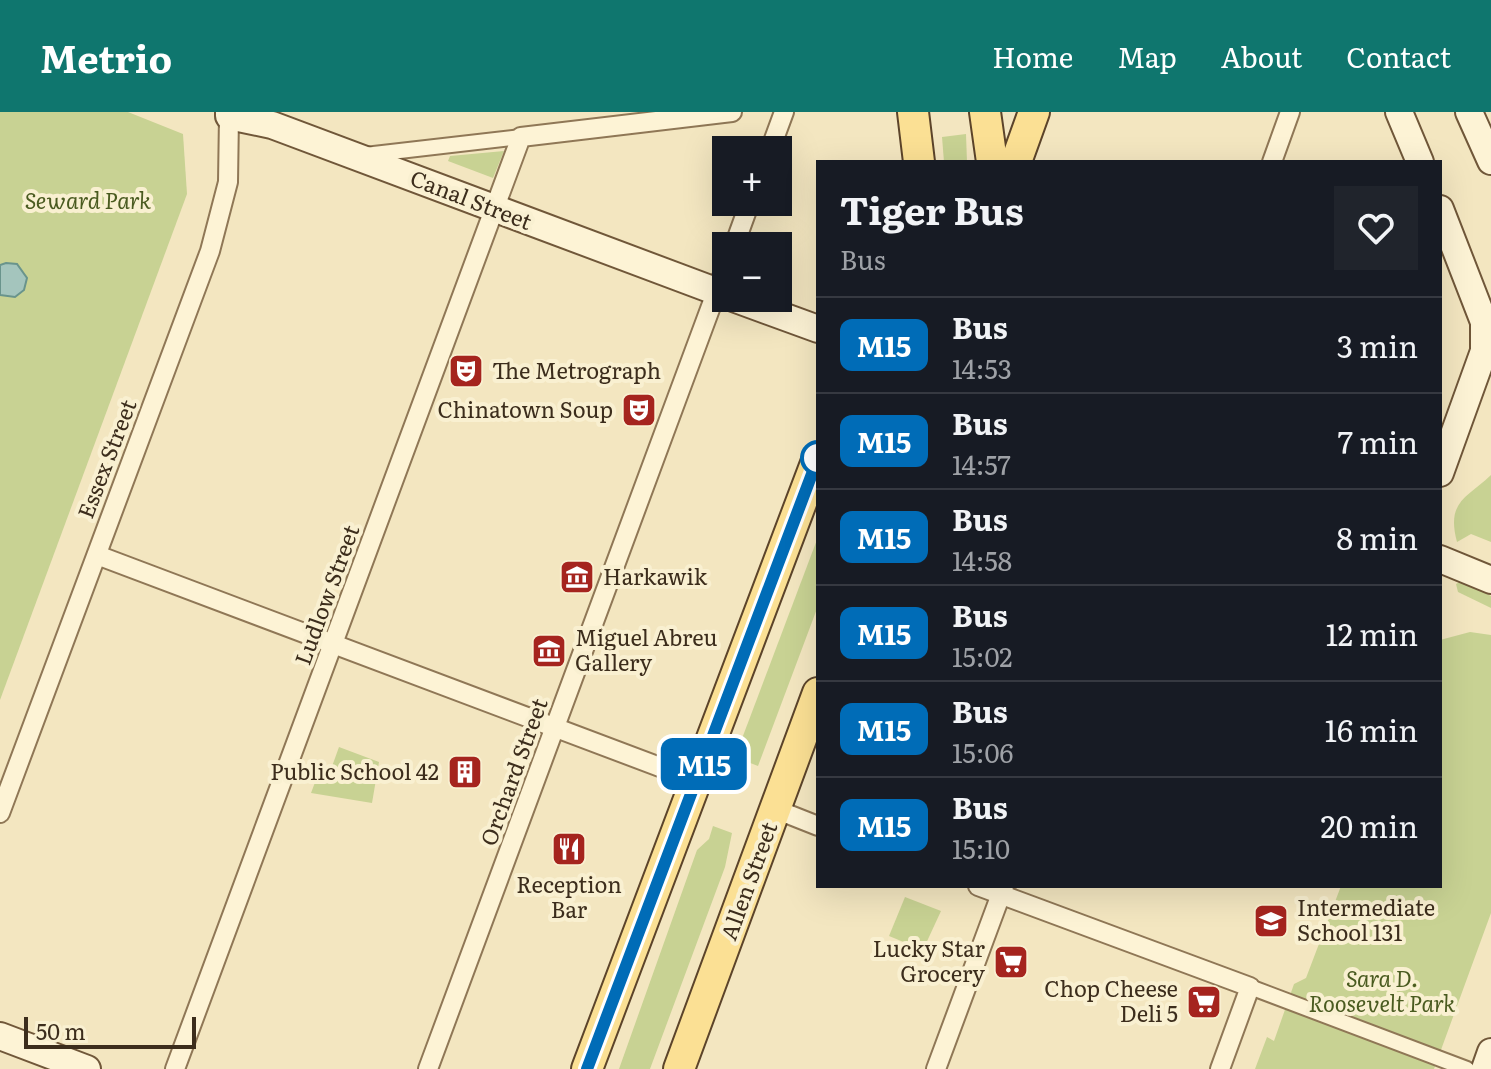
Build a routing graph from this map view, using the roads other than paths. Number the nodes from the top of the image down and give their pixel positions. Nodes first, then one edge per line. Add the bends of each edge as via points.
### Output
1 (732, 112) edge
2 (784, 112) edge
3 (913, 112) edge
4 (985, 112) edge
5 (1034, 112) edge
6 (1290, 112) edge
7 (1399, 112) edge
8 (1469, 112) edge
9 (224, 113) edge
10 (775, 136) edge
11 (521, 137) junction
12 (357, 156) junction
13 (919, 160) edge
14 (992, 160) edge
15 (1017, 160) edge
16 (1273, 160) edge
17 (1419, 160) edge
18 (1491, 161) edge
19 (494, 209) junction
20 (1442, 214) edge
21 (712, 290) edge
22 (718, 312) edge
23 (772, 312) edge
24 (816, 328) edge
25 (816, 463) edge
26 (1442, 467) edge
27 (97, 555) junction
28 (1442, 560) edge
29 (1491, 580) edge
30 (335, 645) junction
31 (816, 698) edge
32 (556, 728) junction
33 (697, 781) junction
34 (775, 809) junction
35 (0, 813) edge
36 (816, 825) edge
37 (1002, 890) edge
38 (1250, 987) junction
39 (0, 1036) edge
40 (1491, 1052) edge
41 (87, 1069) edge
42 (175, 1069) edge
43 (428, 1069) edge
44 (587, 1069) edge
45 (679, 1069) edge
46 (936, 1069) edge
47 (1220, 1069) edge
48 (1467, 1069) edge
49 (1485, 1069) edge

1 - 11 street
2 - 10 street
3 - 13 main road
4 - 14 main road
5 - 15 main road
6 - 16 street
7 - 17 main road
8 - 18 main road
9 - 12 main road, Canal Street
9 - 27 street, Essex Street via 228,182 210,251
11 - 12 street
11 - 19 street, Ludlow Street
12 - 19 main road, Canal Street
19 - 21 main road, Canal Street
19 - 30 street, Ludlow Street
20 - 26 main road via 1484,322 1484,351
22 - 32 street, Orchard Street
23 - 24 main road, Canal Street
25 - 33 main road
27 - 30 street
27 - 35 street, Essex Street
28 - 29 main road
30 - 32 street
30 - 42 street, Ludlow Street
31 - 34 main road, Allen Street
32 - 33 street
32 - 43 street, Orchard Street
33 - 44 main road
34 - 36 street
34 - 45 main road, Allen Street
37 - 38 street
37 - 46 street
38 - 47 street
38 - 48 street
39 - 41 main road
40 - 49 main road

